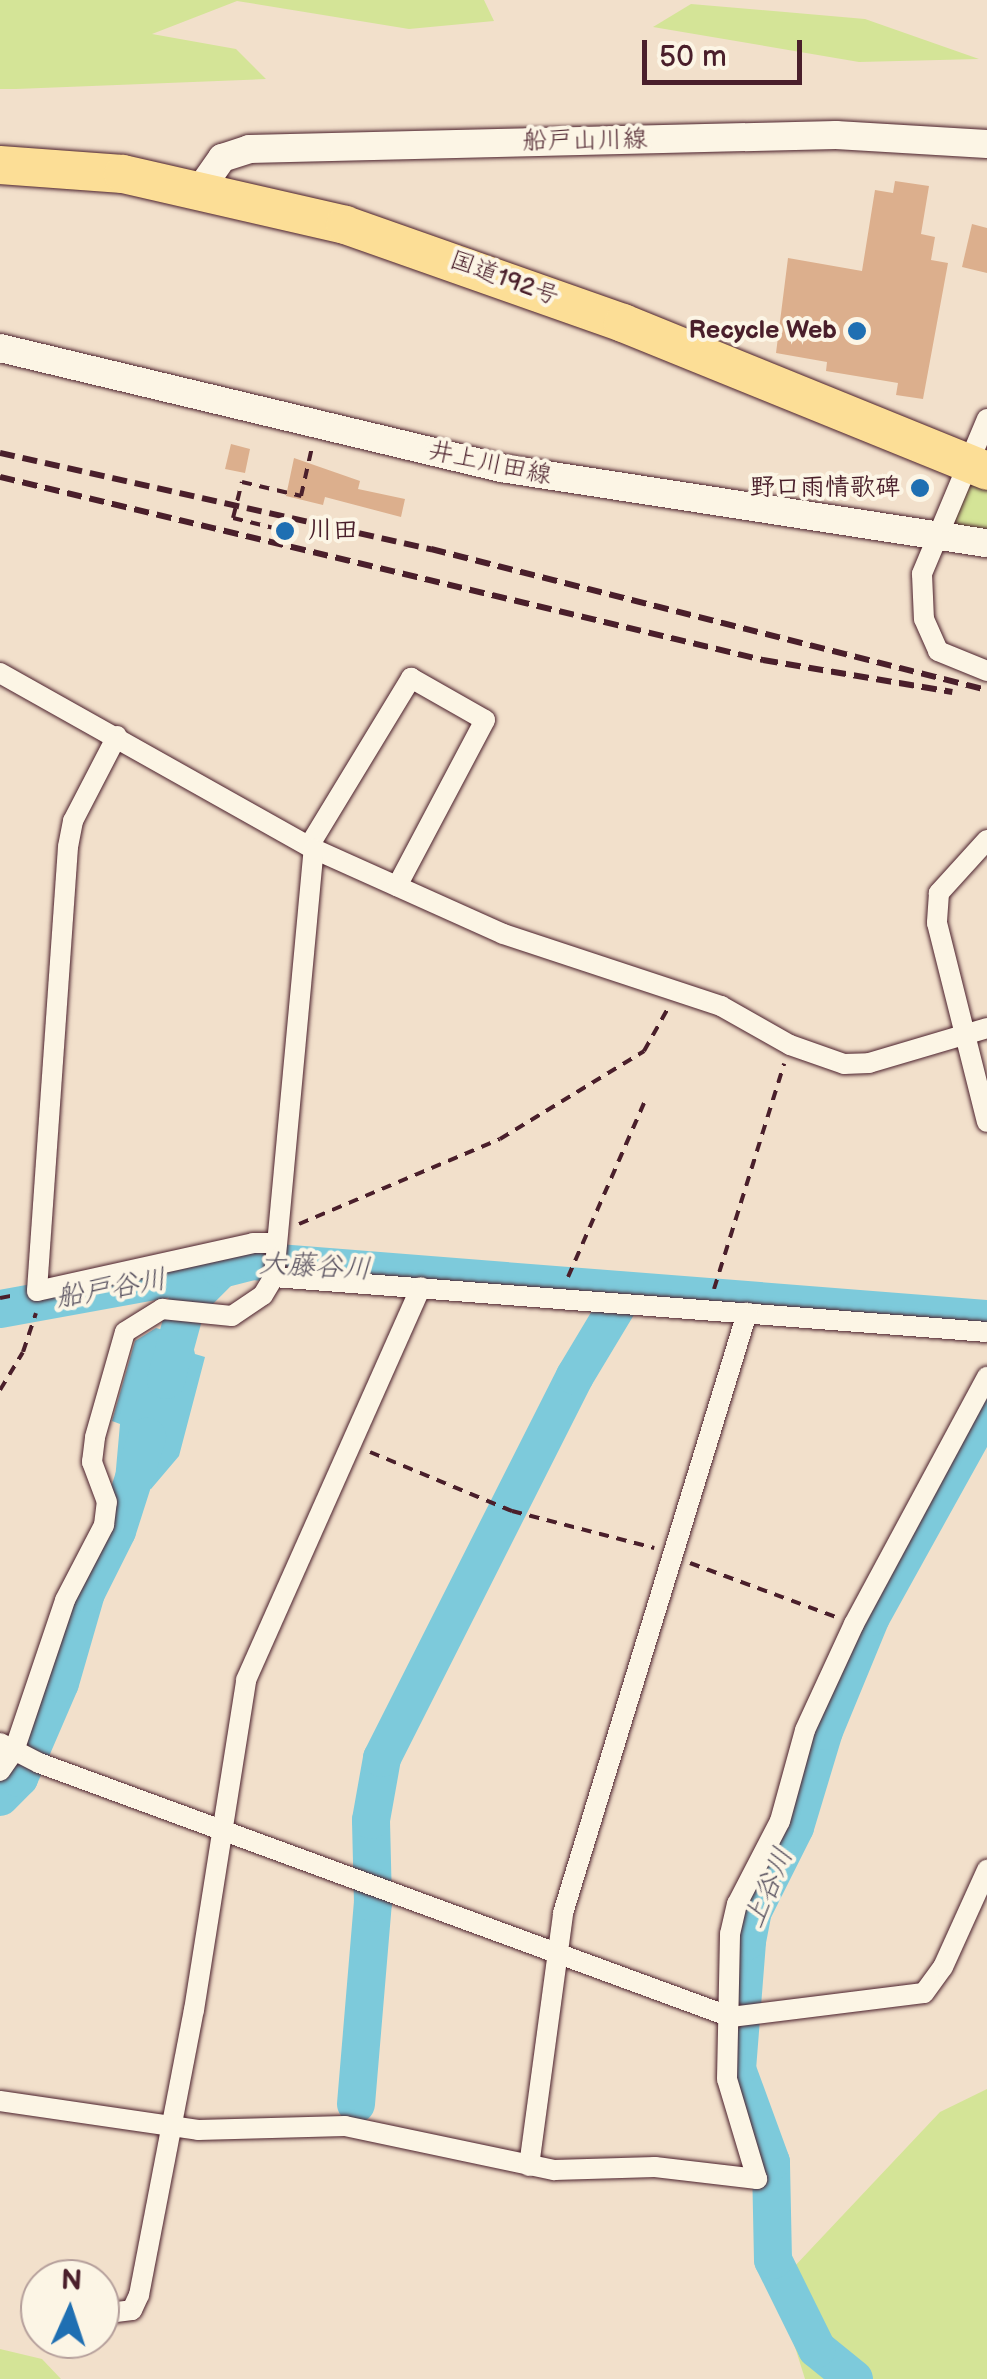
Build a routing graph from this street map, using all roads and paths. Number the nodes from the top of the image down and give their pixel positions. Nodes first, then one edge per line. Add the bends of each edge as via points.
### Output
1 (987, 144) edge
2 (0, 165) edge
3 (201, 188) junction
4 (0, 348) edge
5 (987, 419) edge
6 (317, 425) junction
7 (978, 467) edge
8 (274, 528) dead end
9 (934, 535) junction
10 (987, 542) edge
11 (987, 671) edge
12 (0, 673) edge
13 (117, 736) junction
14 (987, 840) edge
15 (311, 847) junction
16 (398, 886) junction
17 (674, 990) junction
18 (977, 1032) edge
19 (790, 1046) junction
20 (644, 1103) dead end
21 (987, 1122) edge
22 (275, 1262) junction
23 (568, 1278) dead end
24 (421, 1287) junction
25 (714, 1292) dead end
26 (36, 1307) dead end
27 (747, 1312) junction
28 (987, 1332) edge
29 (987, 1378) edge
30 (0, 1390) edge
31 (351, 1444) junction
32 (512, 1511) dead end
33 (19, 1753) edge
34 (0, 1771) edge
35 (221, 1830) junction
36 (987, 1870) edge
37 (554, 1953) junction
38 (741, 2017) junction
39 (0, 2100) edge
40 (172, 2128) junction
41 (528, 2166) junction
42 (120, 2312) edge

1 - 3 main road, 船戸山川線 via 836,136 249,149 222,158
2 - 3 highway, 国道192号 via 123,174
3 - 7 highway, 国道192号 via 420,248
4 - 6 main road, 井上川田線
5 - 7 street
6 - 8 path, bridge via 301,496 242,482 233,518
6 - 9 main road, 井上川田線 via 501,468
7 - 9 street
9 - 10 main road, 井上川田線
9 - 11 street via 922,574 924,619 938,651
12 - 13 street
13 - 15 street
13 - 22 street via 73,821 68,847 37,1291 243,1245
14 - 18 street via 938,893 937,923
15 - 16 street
15 - 16 street via 411,678 485,720
15 - 22 street
16 - 17 street via 503,934
17 - 19 street via 721,1006
17 - 22 path via 660,1031 644,1052 500,1139 332,1204
18 - 19 street via 870,1063 844,1064
18 - 21 street
19 - 25 path
20 - 23 path
22 - 24 street
22 - 33 street via 263,1295 232,1316 162,1309 124,1332 94,1450 107,1514 65,1600
24 - 27 street
24 - 31 street
26 - 30 path via 23,1352
27 - 28 street
27 - 37 street
29 - 38 street via 889,1552 805,1730 780,1822 737,1904 730,1934
31 - 32 path
31 - 35 street via 246,1680
33 - 34 street
33 - 35 street
35 - 37 street
35 - 40 street
36 - 38 street via 939,1976 924,1992
37 - 38 street
37 - 41 street
38 - 41 street via 731,2104 754,2154 757,2180 655,2167
39 - 40 street
40 - 41 street via 345,2126
40 - 42 street via 139,2295 132,2310

